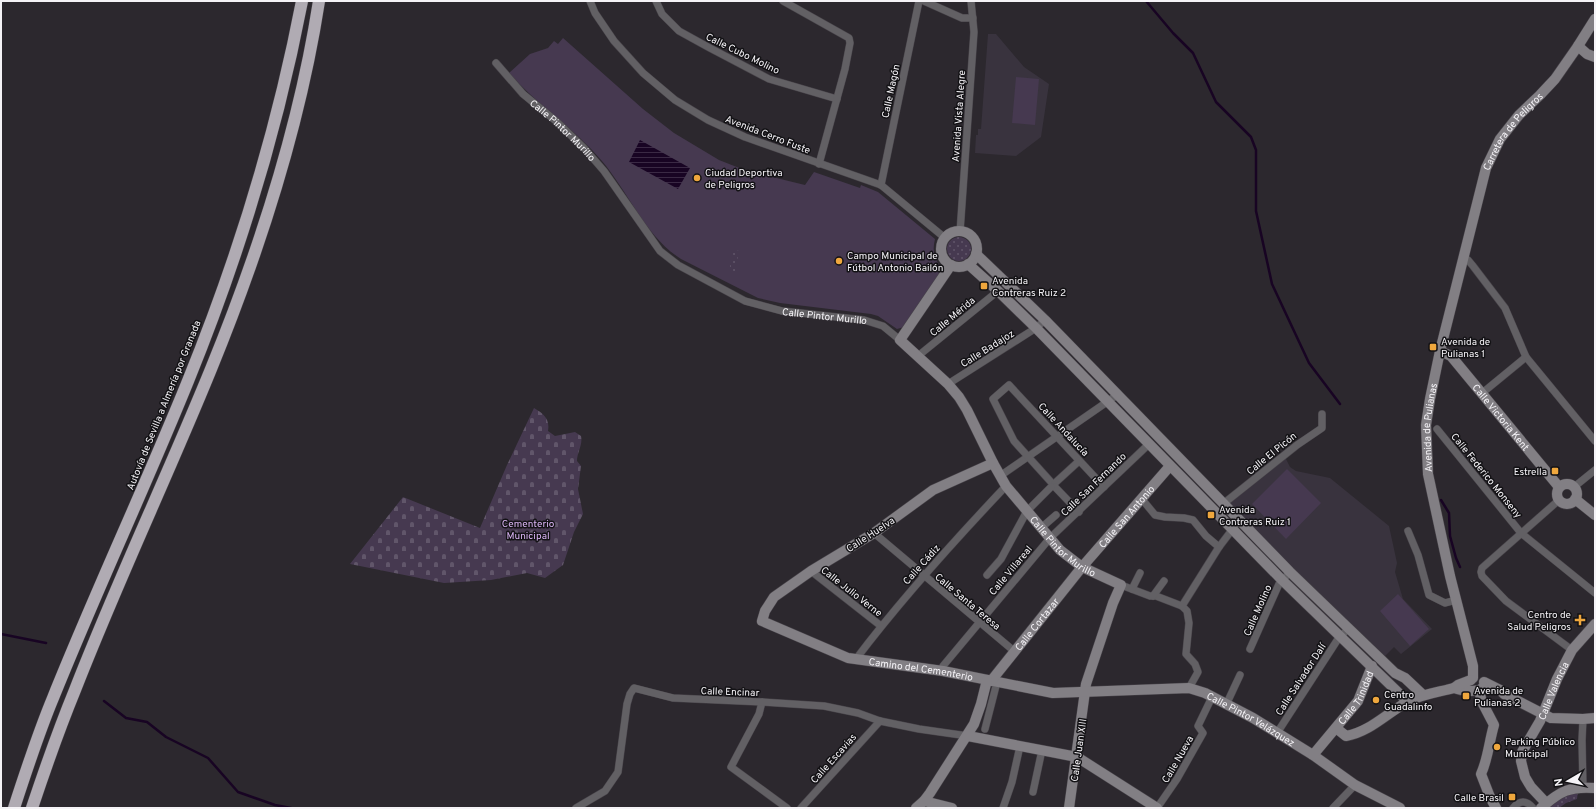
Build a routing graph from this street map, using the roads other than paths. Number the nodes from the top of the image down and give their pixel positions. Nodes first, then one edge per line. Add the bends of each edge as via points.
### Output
1 (302, 1) edge
2 (319, 1) edge
3 (590, 1) edge
4 (656, 1) edge
5 (783, 1) edge
6 (919, 1) edge
7 (924, 1) edge
8 (971, 1) edge
9 (973, 18) junction
10 (1595, 19) edge
11 (1591, 33) edge
12 (1578, 46) junction
13 (1595, 56) edge
14 (496, 63) dead end
15 (837, 99) junction
16 (819, 164) junction
17 (881, 185) junction
18 (960, 232) junction
19 (945, 238) junction
20 (976, 254) junction
21 (1463, 259) junction
22 (968, 264) junction
23 (951, 265) junction
24 (998, 291) junction
25 (1045, 320) junction
26 (1036, 328) junction
27 (900, 340) junction
28 (1440, 351) junction
29 (918, 356) junction
30 (1526, 357) junction
31 (948, 384) junction
32 (1481, 394) junction
33 (1117, 395) junction
34 (1108, 402) junction
35 (1322, 414) dead end
36 (1437, 429) dead end
37 (1058, 437) junction
38 (1595, 441) edge
39 (1148, 444) junction
40 (1027, 457) junction
41 (1178, 458) junction
42 (1079, 460) junction
43 (993, 463) junction
44 (1170, 466) junction
45 (1595, 470) edge
46 (1000, 476) junction
47 (1053, 485) junction
48 (1006, 486) junction
49 (1104, 487) junction
50 (1559, 487) junction
51 (1574, 487) junction
52 (1141, 498) junction
53 (1575, 499) junction
54 (1559, 500) junction
55 (1223, 504) junction
56 (1027, 511) junction
57 (1079, 512) junction
58 (1056, 515) dead end
59 (1595, 515) edge
60 (1239, 521) junction
61 (1041, 528) junction
62 (1232, 529) junction
63 (1408, 531) dead end
64 (874, 533) junction
65 (1521, 533) junction
66 (1050, 538) junction
67 (1219, 547) junction
68 (1082, 567) junction
69 (811, 571) junction
70 (1290, 572) junction
71 (1140, 573) dead end
72 (987, 575) dead end
73 (923, 576) junction
74 (1282, 580) junction
75 (1164, 581) dead end
76 (1121, 585) junction
77 (1132, 589) junction
78 (1595, 593) edge
79 (1153, 596) junction
80 (1456, 600) junction
81 (1182, 606) junction
82 (762, 621) joint
83 (979, 623) junction
84 (881, 626) junction
85 (1594, 627) edge
86 (1348, 629) junction
87 (1340, 637) junction
88 (1250, 649) dead end
89 (1572, 650) junction
90 (1014, 651) junction
91 (856, 659) junction
92 (1372, 666) junction
93 (943, 671) junction
94 (1240, 675) dead end
95 (991, 681) junction
96 (1477, 684) junction
97 (1189, 688) junction
98 (1086, 693) junction
99 (1423, 695) junction
100 (1212, 697) junction
101 (762, 702) junction
102 (1408, 702) junction
103 (1226, 705) junction
104 (1543, 714) junction
105 (1595, 718) edge
106 (1583, 719) junction
107 (880, 721) junction
108 (1336, 728) junction
109 (985, 729) dead end
110 (1278, 732) junction
111 (968, 736) junction
112 (1020, 746) junction
113 (1042, 750) junction
114 (1313, 755) junction
115 (1077, 757) junction
116 (1355, 785) junction
117 (1583, 787) junction
118 (1595, 788) edge
119 (1033, 792) dead end
120 (923, 806) edge
121 (1544, 806) edge
122 (14, 808) edge
123 (32, 808) edge
124 (576, 808) edge
125 (787, 808) edge
126 (801, 808) edge
127 (952, 808) edge
128 (1003, 808) edge
129 (1069, 808) edge
130 (1157, 808) edge
131 (1332, 808) edge
132 (1400, 808) edge
133 (1495, 808) edge
134 (1513, 808) edge
135 (1533, 808) edge

1 - 122 highway, Autovía de Sevilla a Almería por Granada via 268,149 222,293 188,380 58,687
2 - 123 highway via 294,122 252,259 212,368 75,690
3 - 16 street, Avenida Cerro Fuste via 614,41 643,73 675,100 708,120 745,137
4 - 15 street, Calle Cubo Molino via 666,18 679,31 708,47 769,79
5 - 15 street via 849,38
6 - 17 street, Calle Magón
7 - 9 street via 962,18
8 - 9 street, Avenida Vista Alegre
9 - 18 street, Avenida Vista Alegre
10 - 11 street, Carretera de Peligros
11 - 12 street, Carretera de Peligros
12 - 13 street via 1587,54
12 - 21 street, Carretera de Peligros via 1555,79 1519,115 1500,139 1486,168
14 - 27 street, Calle Pintor Murillo via 523,94 584,148 604,171 660,252 678,265 745,300 782,311 864,320 883,326
15 - 16 street
16 - 17 street, Avenida Cerro Fuste
17 - 19 street, Avenida Cerro Fuste
18 - 19 street
18 - 20 street via 974,240
19 - 23 street via 941,252 943,258
20 - 22 street
20 - 25 street
21 - 28 street, Avenida de Pulianas
21 - 30 street via 1468,260 1505,308
22 - 23 street via 958,267
22 - 24 street
23 - 27 street
24 - 26 street
24 - 29 street, Calle Mérida
25 - 26 street, Calle Badajoz
25 - 33 street
26 - 31 street, Calle Badajoz
26 - 34 street
27 - 29 street, Calle Pintor Murillo
28 - 32 street, Calle Victoria Kent via 1451,356
28 - 80 street, Avenida de Pulianas via 1426,425 1426,450 1428,474
29 - 31 street, Calle Pintor Murillo
30 - 32 street
30 - 38 street
31 - 43 street, Calle Pintor Murillo via 968,410
32 - 50 street, Calle Victoria Kent
33 - 34 street
33 - 41 street
34 - 37 street
34 - 39 street
35 - 55 street, Calle El Picón via 1322,428
36 - 65 street, Calle Federico Monseny
37 - 40 street
37 - 40 street, Calle Andalucía via 1009,385 993,399 1014,441
37 - 42 street, Calle Andalucía
39 - 44 street
39 - 49 street, Calle San Fernando
40 - 46 street
40 - 47 street
41 - 44 street
41 - 55 street
42 - 47 street
42 - 49 street, Calle Andalucía
43 - 46 street, Calle Pintor Murillo
43 - 64 street, Calle Huelva via 933,490
44 - 52 street, Calle San Antonio
44 - 62 street
45 - 51 street
46 - 48 street, Calle Pintor Murillo
47 - 56 street
47 - 57 street
48 - 56 street, Calle Pintor Murillo
48 - 73 street, Calle Cádiz
49 - 57 street, Calle San Fernando
50 - 51 street via 1567,483
50 - 54 street via 1556,493
51 - 53 street via 1577,492
52 - 67 street via 1155,515 1193,520
52 - 68 street, Calle San Antonio
53 - 54 street via 1568,504
53 - 59 street
54 - 65 street
55 - 60 street
56 - 61 street, Calle Pintor Murillo
56 - 72 street via 1001,559
57 - 66 street, Calle San Fernando
58 - 61 street
60 - 62 street
60 - 70 street
61 - 66 street, Calle Pintor Murillo
62 - 67 street
62 - 74 street
63 - 80 street via 1429,594 1446,603
64 - 69 street, Calle Huelva
64 - 73 street, Calle Santa Teresa
65 - 78 street, Calle Federico Monseny
65 - 89 street via 1482,568 1482,576 1506,602
66 - 68 street, Calle Pintor Murillo via 1060,550
66 - 83 street, Calle Villareal
67 - 81 street
68 - 76 street, Calle Pintor Murillo
68 - 90 street, Calle Cortazar
69 - 82 street, Calle Huelva via 774,598
69 - 84 street, Calle Julio Verne
70 - 74 street, Calle Molino
70 - 86 street
71 - 77 street
73 - 83 street, Calle Santa Teresa
73 - 84 street, Calle Cádiz
74 - 87 street
74 - 88 street, Calle Molino
75 - 79 street
76 - 77 street, Calle Pintor Murillo
76 - 98 street, Calle Juan XIII via 1086,684
77 - 79 street, Calle Pintor Murillo
79 - 81 street, Calle Pintor Murillo
80 - 96 street, Avenida de Pulianas
81 - 97 street via 1187,611 1189,623 1186,654 1198,672
82 - 91 street, Camino del Cementerio via 848,658
83 - 90 street, Calle Santa Teresa
83 - 93 street, Calle Villareal via 943,666
84 - 91 street, Calle Cádiz
85 - 89 street, Calle Valencia
86 - 87 street, Calle Salvador Dalí
86 - 99 street
87 - 92 street
87 - 110 street, Calle Salvador Dalí
89 - 104 street, Calle Valencia via 1557,678
90 - 95 street, Calle Cortazar
91 - 93 street, Camino del Cementerio
92 - 102 street
92 - 108 street, Calle Trinidad via 1358,701
93 - 95 street, Camino del Cementerio
94 - 103 street
95 - 98 street, Camino del Cementerio via 1053,693
95 - 109 street
95 - 111 street
96 - 99 street, Calle Trinidad via 1459,690 1454,688
96 - 104 street, Calle Trinidad via 1504,694
96 - 133 street via 1482,702 1494,725 1487,762 1481,774
97 - 98 street, Calle Pintor Velázquez
97 - 100 street, Calle Pintor Velázquez
98 - 115 street, Calle Juan XIII
99 - 102 street, Calle Trinidad
100 - 103 street, Calle Pintor Velázquez
100 - 130 street, Calle Nueva via 1198,726 1203,733
101 - 107 street, Calle Encinar via 824,706 858,713
101 - 124 street, Calle Encinar via 673,698 634,688 627,704 618,772 605,791
101 - 125 street via 759,714 731,767
102 - 108 street, Calle Trinidad via 1352,735 1346,736
103 - 110 street, Calle Pintor Velázquez
104 - 106 street, Calle Trinidad via 1551,718
104 - 121 street, Calle Valencia via 1523,747 1521,762 1525,777
105 - 106 street, Calle Trinidad
106 - 117 street
107 - 111 street, Calle Encinar
107 - 126 street, Calle Escavias
108 - 114 street, Calle Trinidad
110 - 114 street, Calle Pintor Velázquez
111 - 112 street
111 - 120 street
112 - 113 street
112 - 128 street
113 - 115 street
113 - 119 street
114 - 116 street, Calle Pintor Velázquez
115 - 129 street, Calle Juan XIII
115 - 130 street
116 - 131 street
116 - 132 street, Calle Pintor Velázquez
117 - 118 street
117 - 121 street via 1566,790
120 - 127 street
134 - 135 street via 1518,802 1524,802

